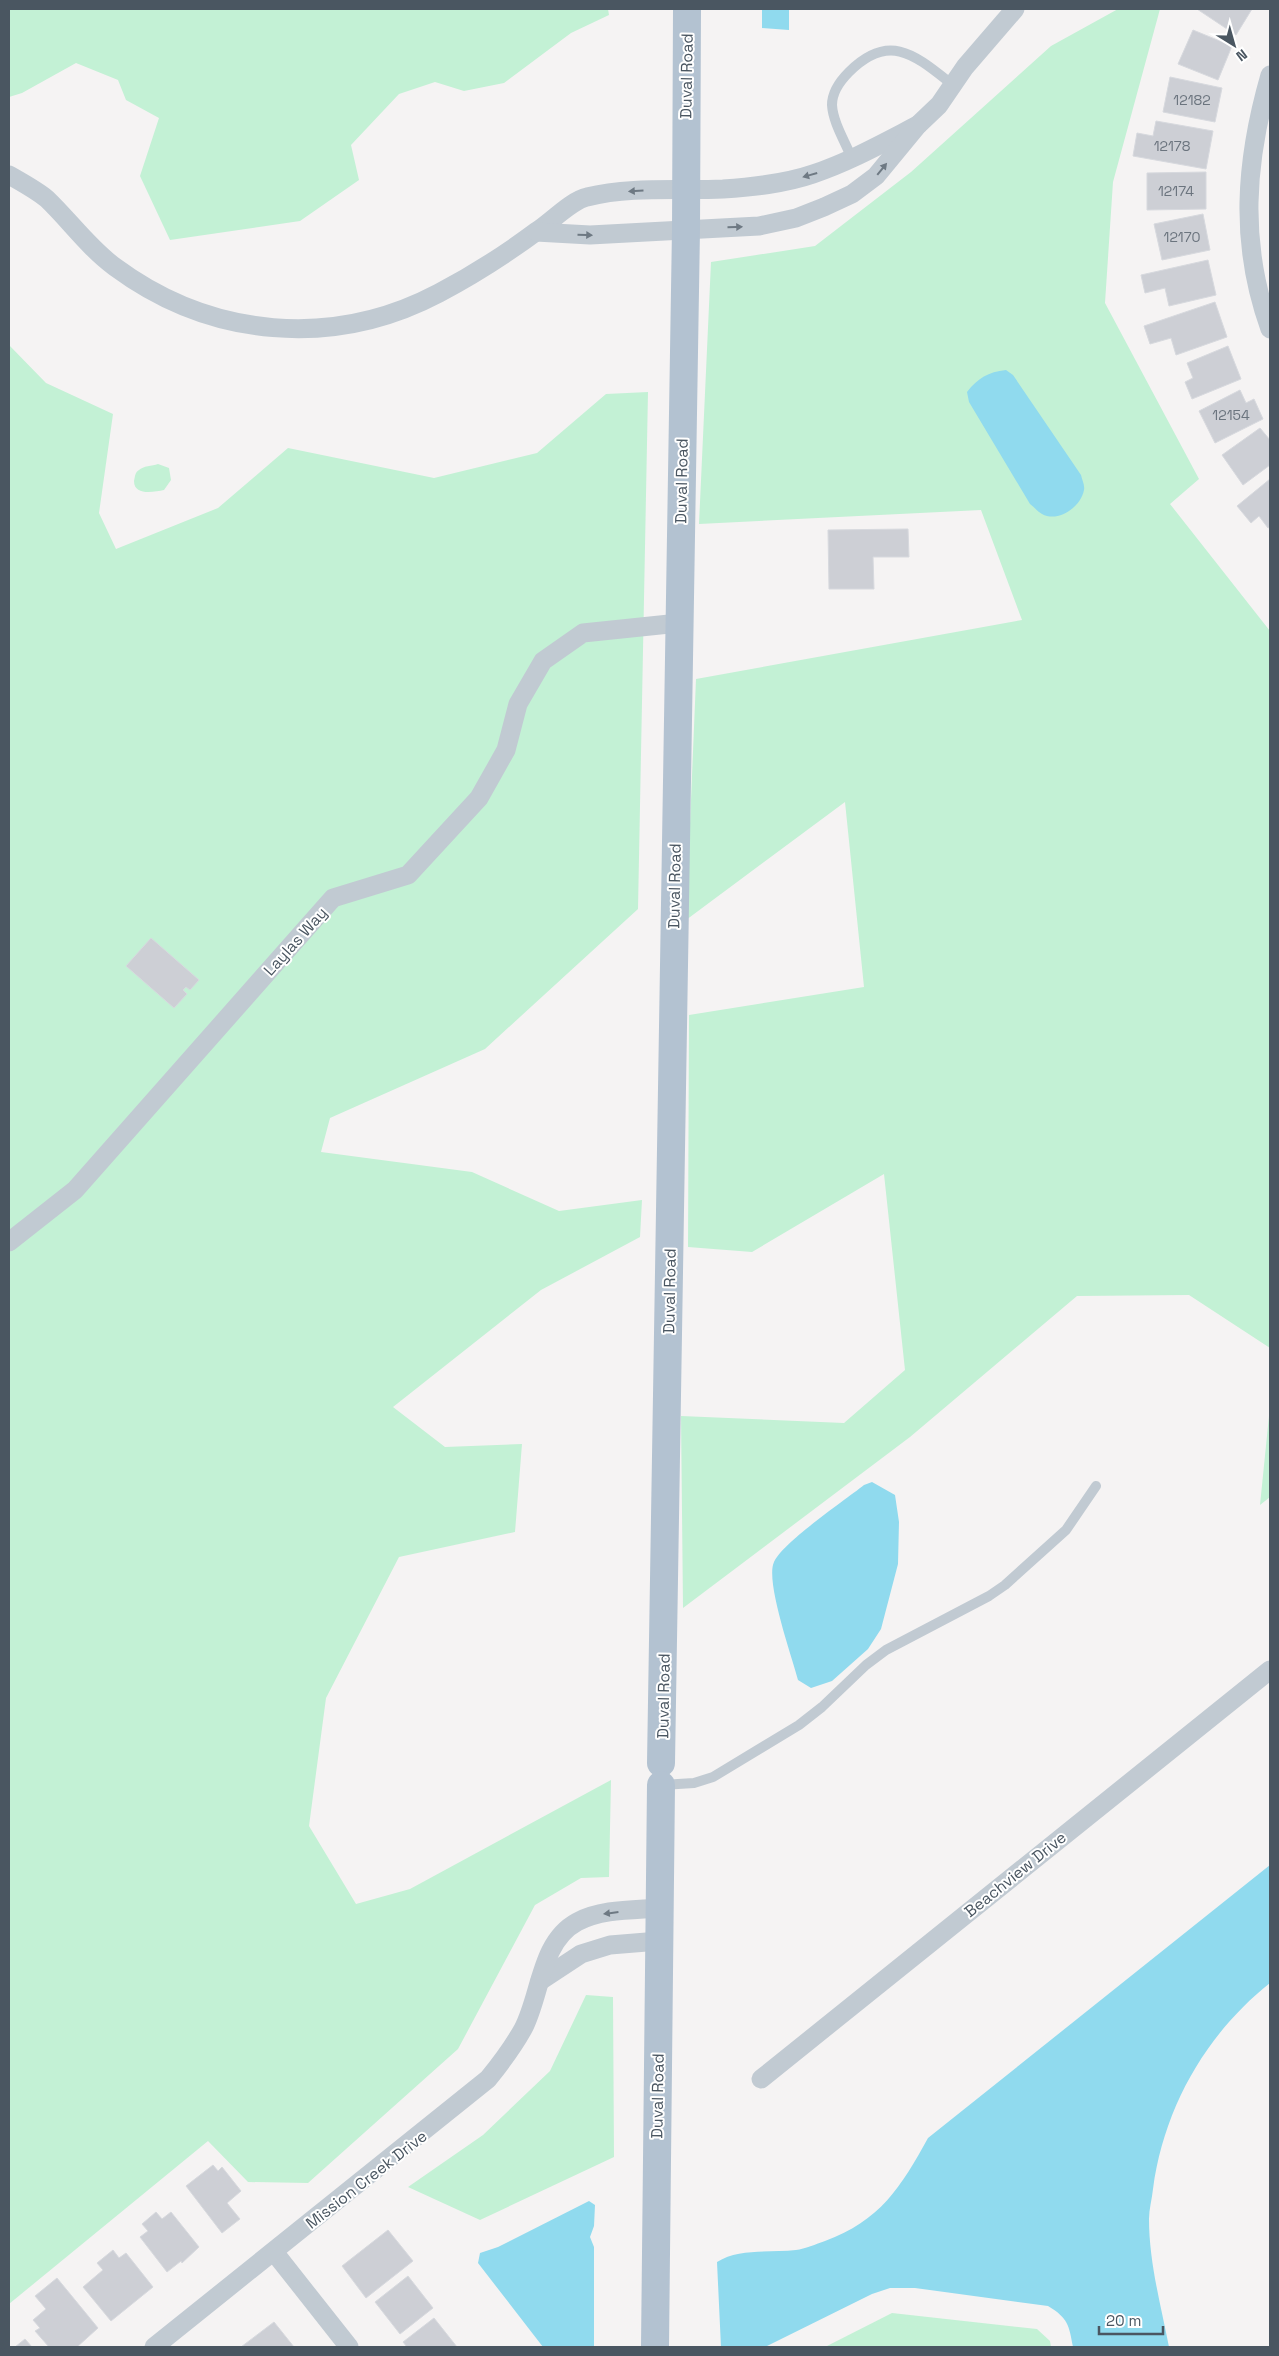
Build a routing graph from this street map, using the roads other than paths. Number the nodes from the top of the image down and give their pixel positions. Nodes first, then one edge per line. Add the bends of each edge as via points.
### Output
1 (687, 9) edge
2 (1015, 9) edge
3 (1270, 74) edge
4 (953, 85) junction
5 (918, 125) junction
6 (852, 159) junction
7 (9, 174) edge
8 (684, 190) junction
9 (686, 229) junction
10 (536, 232) junction
11 (1270, 329) edge
12 (678, 623) junction
13 (9, 1242) edge
14 (1096, 1486) dead end
15 (1270, 1670) edge
16 (661, 1774) junction
17 (659, 1908) junction
18 (659, 1941) junction
19 (540, 1981) junction
20 (761, 2079) dead end
21 (274, 2252) junction
22 (154, 2347) edge
23 (349, 2347) edge
24 (655, 2347) edge

1 - 8 main road, Duval Road
2 - 4 street
3 - 11 street via 1251,162 1248,205 1249,245 1256,287
4 - 5 street via 939,105
4 - 6 lane via 920,59 902,50 882,50 859,62 838,83 832,105
5 - 6 street
9 -> 5 street via 759,226 824,208 852,194 876,176
6 -> 8 street via 810,175 761,186
7 - 10 street via 44,197 113,266 162,297 220,318 280,329 314,329 347,324 427,299 469,277
8 - 9 main road, Duval Road
8 -> 10 street via 609,192 583,198
10 -> 9 street via 590,235
9 - 12 main road, Duval Road
12 - 13 street, Laylas Way via 583,633 543,661 518,704 506,750 479,798 408,874 333,898 75,1190
12 - 16 main road, Duval Road
14 - 16 lane via 1066,1530 1005,1584 989,1596 886,1650 799,1725 713,1777 694,1783
15 - 20 street, Beachview Drive
16 - 17 main road, Duval Road
17 - 18 main road, Duval Road
17 -> 19 street, Mission Creek Drive via 604,1913 576,1922 555,1941
18 - 19 street via 610,1945 581,1954
18 - 24 main road, Duval Road
19 - 21 street, Mission Creek Drive via 524,2027 488,2079
21 - 22 street, Mission Creek Drive
21 - 23 street

